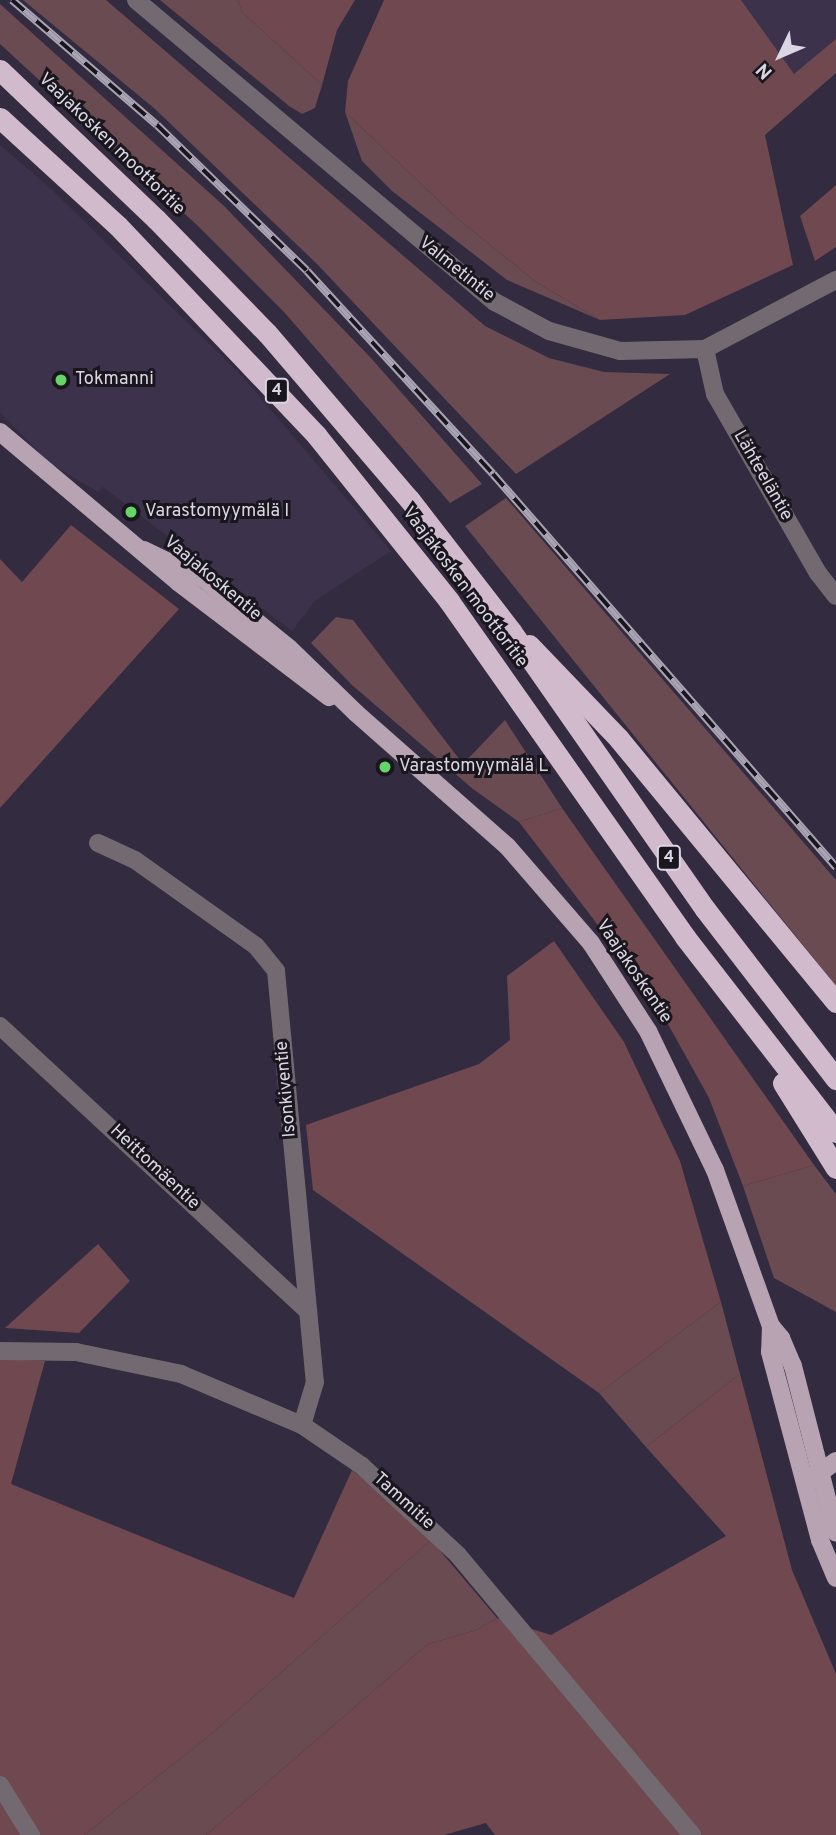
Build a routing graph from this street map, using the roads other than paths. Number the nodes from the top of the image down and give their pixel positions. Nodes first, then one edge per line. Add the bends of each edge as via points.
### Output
1 (136, 0) edge
2 (0, 70) edge
3 (0, 118) edge
4 (836, 280) edge
5 (705, 349) junction
6 (0, 432) edge
7 (836, 596) edge
8 (510, 631) junction
9 (98, 843) dead end
10 (836, 1002) edge
11 (0, 1026) edge
12 (766, 1046) junction
13 (836, 1079) edge
14 (836, 1132) edge
15 (836, 1168) edge
16 (308, 1311) junction
17 (771, 1326) junction
18 (0, 1351) edge
19 (302, 1425) junction
20 (836, 1461) edge
21 (820, 1470) junction
22 (823, 1487) edge
23 (836, 1533) edge
24 (836, 1578) edge
25 (0, 1785) edge
26 (31, 1835) edge
27 (692, 1835) edge

1 - 5 street, Valmetintie via 495,302 550,331 620,351
2 - 8 highway, Vaajakosken moottoritie / 4 via 156,219 267,334 409,499
3 - 12 highway, Vaajakosken moottoritie / 4 via 118,226 317,436 449,601
4 - 5 street, Valmetintie
5 - 7 street, Lähteeläntie via 715,394 810,561
6 - 17 main road, Vaajakoskentie via 145,550 204,579 289,648 508,846 591,943 672,1076 715,1170
8 - 10 highway via 547,659 591,706
8 - 13 highway, Vaajakosken moottoritie / 4 via 705,909
9 - 16 street, Isonkiventie via 135,860 245,938 269,957 276,971
11 - 16 street, Heittomäentie
12 - 14 highway, Vaajakosken moottoritie / 4
12 - 15 highway via 789,1096
16 - 19 street, Isonkiventie via 315,1382
17 - 21 main road, Vaajakoskentie via 782,1338 793,1366
17 - 22 main road, Vaajakoskentie via 768,1343
18 - 19 street, Tammitie via 76,1352 181,1374
19 - 27 street, Tammitie via 385,1485 458,1555
20 - 21 main road
21 - 22 main road, Vaajakoskentie
22 - 23 main road, Vaajakoskentie
22 - 24 main road, Vaajakoskentie via 820,1540
25 - 26 street

